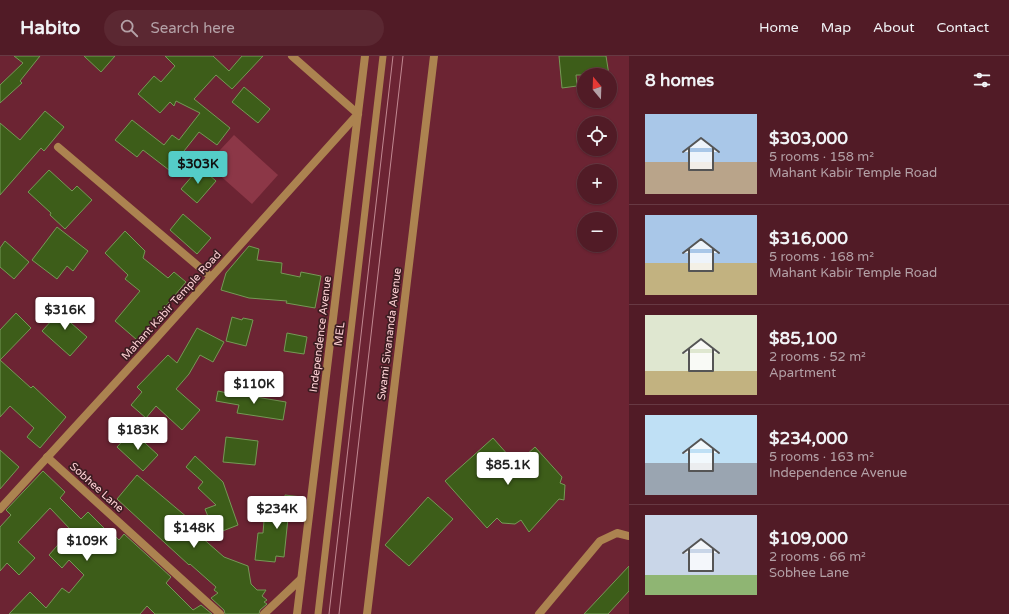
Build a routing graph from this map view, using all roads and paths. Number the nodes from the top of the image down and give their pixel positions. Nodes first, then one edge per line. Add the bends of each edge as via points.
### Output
1 (292, 56) edge
2 (365, 56) edge
3 (383, 56) edge
4 (434, 56) edge
5 (358, 114) junction
6 (58, 147) dead end
7 (211, 277) junction
8 (47, 457) junction
9 (0, 509) edge
10 (629, 536) edge
11 (301, 579) junction
12 (220, 614) edge
13 (264, 614) edge
14 (297, 614) edge
15 (318, 614) edge
16 (367, 614) edge
17 (539, 614) edge

1 - 5 street
2 - 5 street, Independence Avenue
3 - 15 lane, MEL
4 - 16 street, Swami Sivananda Avenue
5 - 7 street, Mahant Kabir Temple Road
5 - 11 street, Independence Avenue
6 - 7 street
7 - 8 street, Mahant Kabir Temple Road
8 - 9 street, Mahant Kabir Temple Road
8 - 12 street, Sobhee Lane
10 - 17 street via 617,534 600,541
11 - 13 street
11 - 14 street, Independence Avenue

